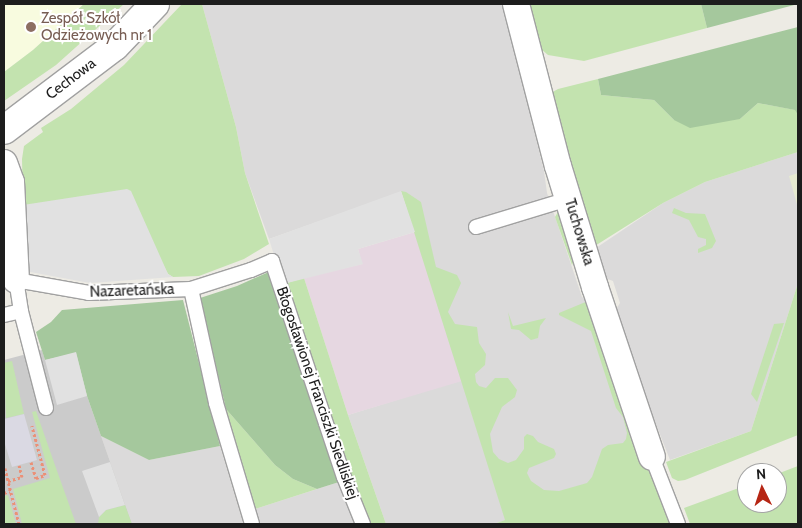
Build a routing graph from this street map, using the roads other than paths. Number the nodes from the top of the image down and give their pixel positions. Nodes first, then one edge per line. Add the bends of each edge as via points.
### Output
1 (155, 4) edge
2 (516, 4) edge
3 (4, 130) edge
4 (4, 163) edge
5 (568, 198) junction
6 (476, 227) dead end
7 (16, 280) junction
8 (191, 289) junction
9 (21, 310) junction
10 (4, 315) edge
11 (46, 408) dead end
12 (652, 457) joint
13 (251, 520) edge
14 (362, 524) edge
15 (678, 524) edge

1 - 3 street, Cechowa via 115,46
2 - 5 street, Tuchowska
4 - 7 street via 11,182
5 - 6 lane
5 - 12 street, Tuchowska
7 - 8 lane, Nazaretańska via 89,293
7 - 9 lane
8 - 13 lane, Nazaretańska via 216,403
8 - 14 lane, Błogosławionej Franciszki Siedliskiej via 272,261
9 - 10 lane
9 - 11 lane
12 - 15 lane

